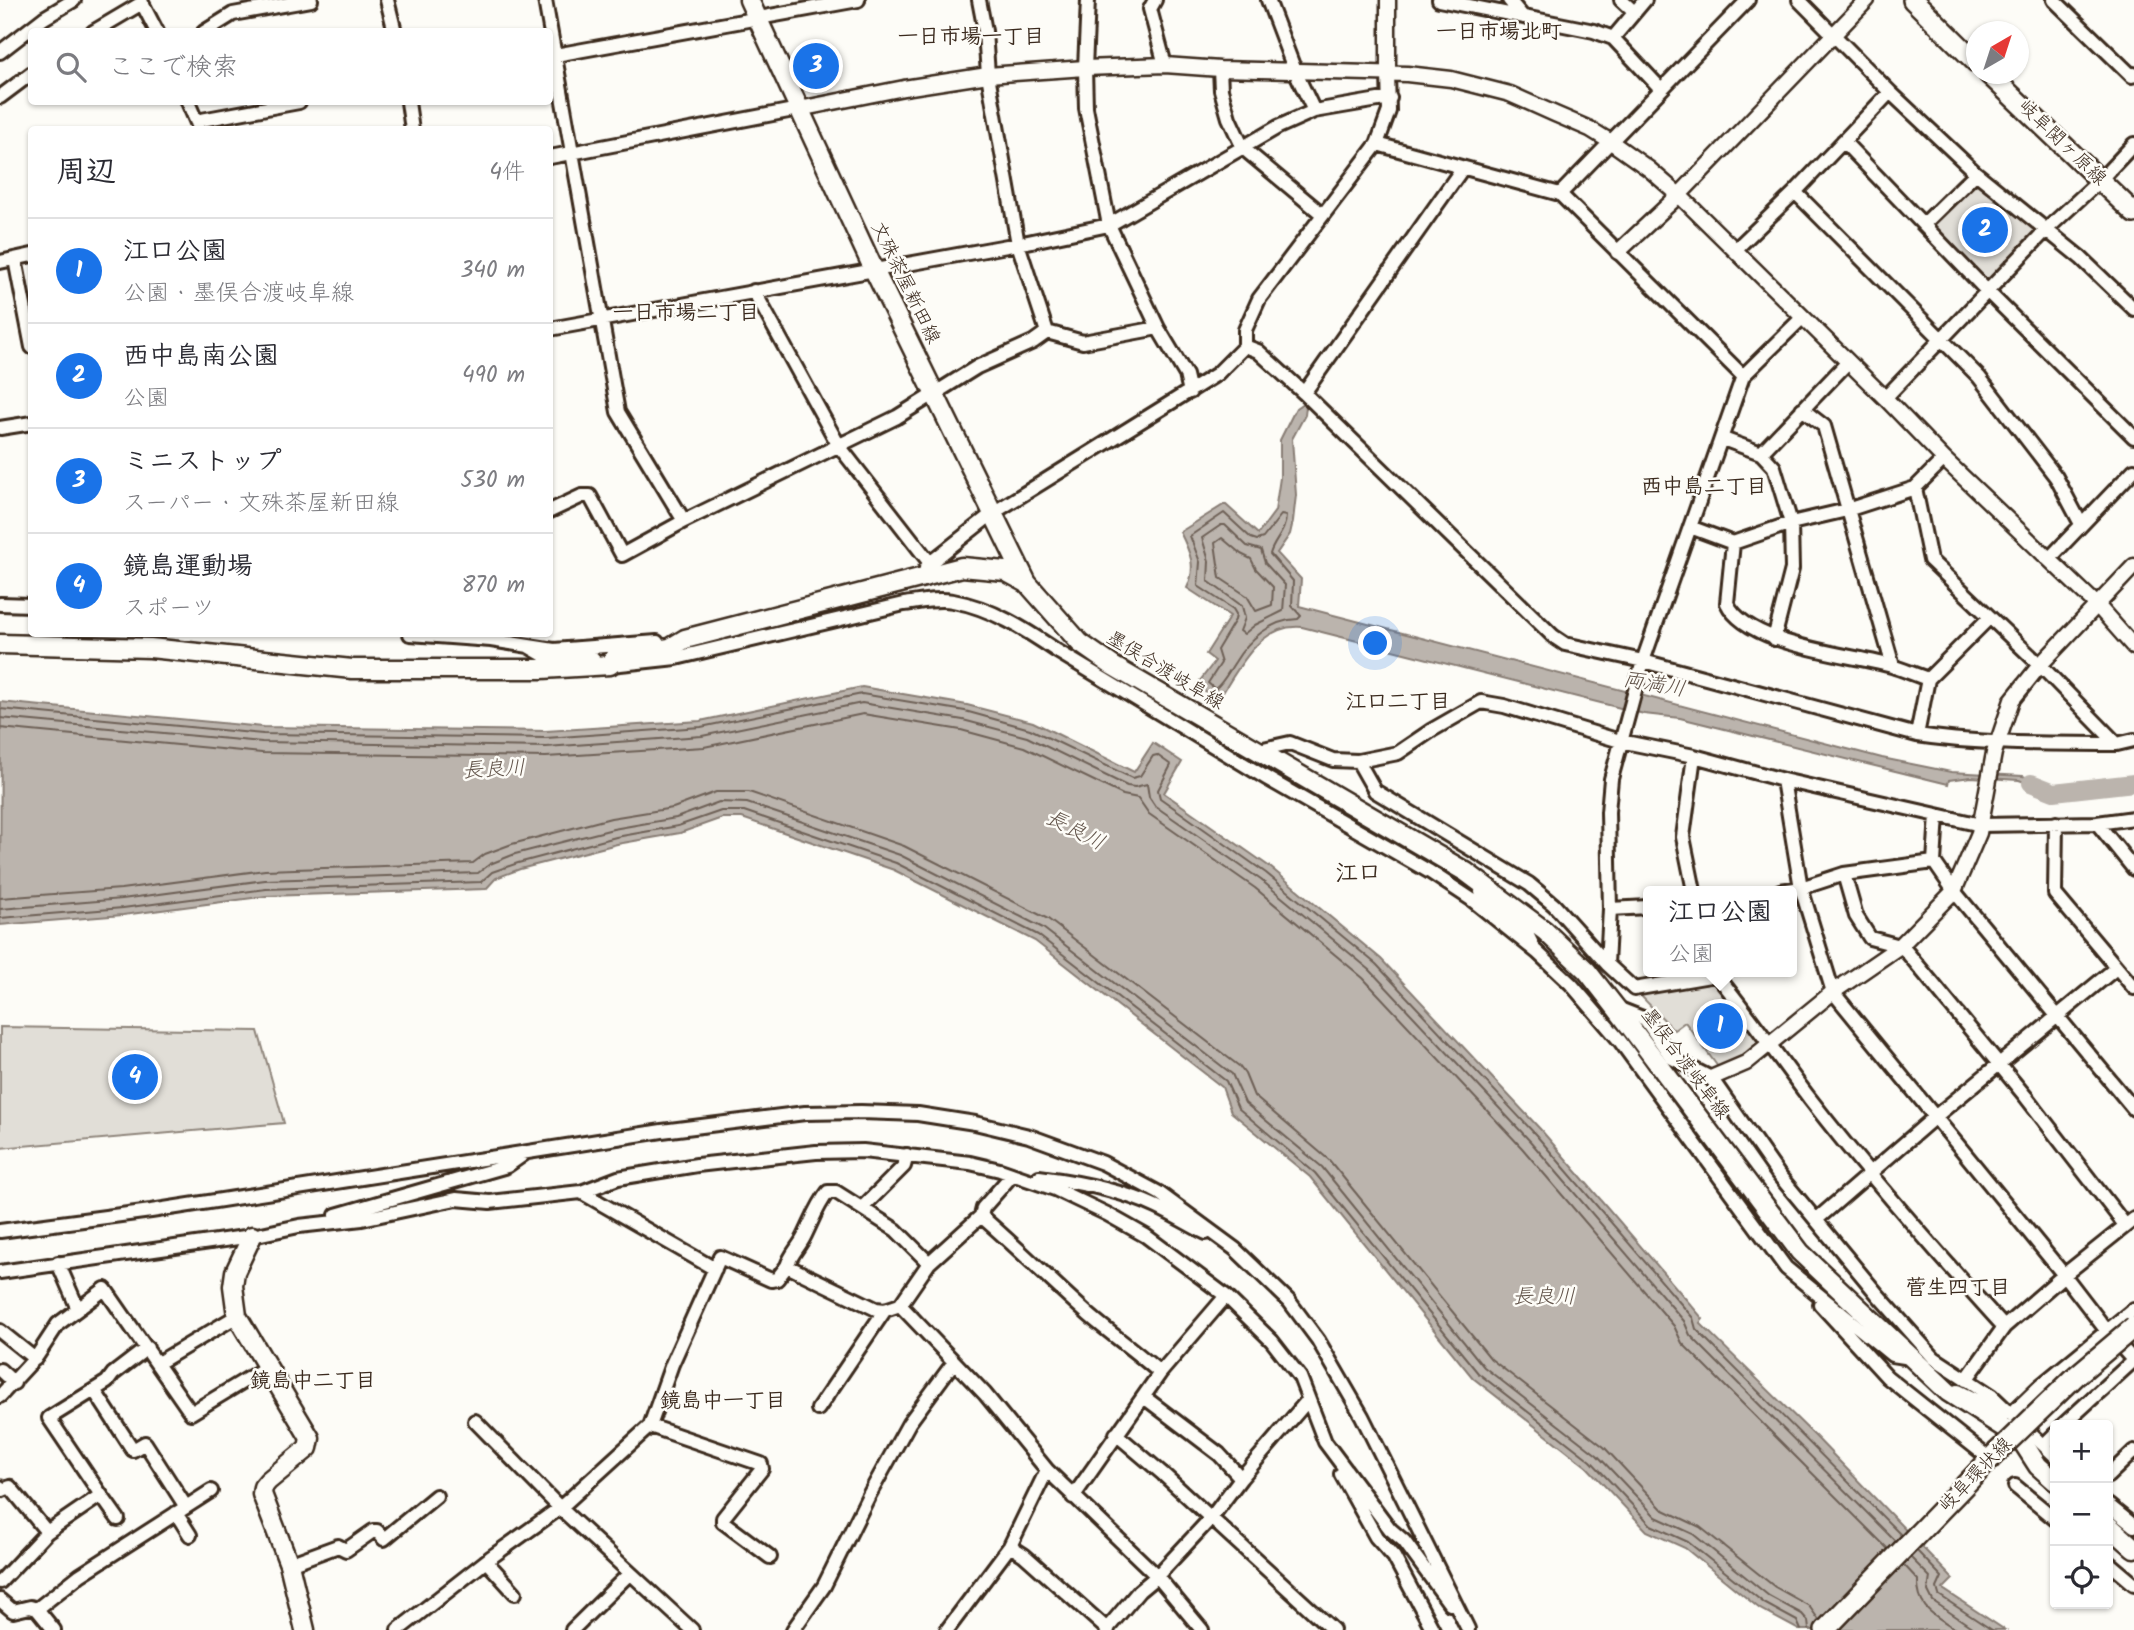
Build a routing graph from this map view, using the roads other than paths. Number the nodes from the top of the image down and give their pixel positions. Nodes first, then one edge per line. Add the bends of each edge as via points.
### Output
1 (74, 0) edge
2 (311, 0) edge
3 (387, 0) edge
4 (545, 0) edge
5 (748, 0) edge
6 (858, 0) edge
7 (979, 0) edge
8 (1088, 0) edge
9 (1155, 0) edge
10 (1268, 0) edge
11 (1388, 0) edge
12 (1439, 0) edge
13 (1508, 0) edge
14 (1621, 0) edge
15 (1645, 0) edge
16 (1748, 0) edge
17 (1799, 0) edge
18 (1867, 0) edge
19 (1913, 0) edge
20 (1932, 0) edge
21 (2054, 0) edge
22 (145, 1) edge
23 (1634, 12) junction
24 (1522, 17) junction
25 (757, 18) junction
26 (31, 28) edge
27 (100, 28) edge
28 (155, 28) edge
29 (210, 28) edge
30 (394, 28) edge
31 (548, 28) edge
32 (28, 30) edge
33 (1966, 34) edge
34 (1833, 36) junction
35 (1613, 38) junction
36 (0, 52) edge
37 (1966, 52) edge
38 (553, 56) edge
39 (553, 61) edge
40 (1165, 65) junction
41 (1085, 68) junction
42 (1220, 69) junction
43 (1295, 71) junction
44 (1388, 73) junction
45 (988, 75) junction
46 (28, 76) edge
47 (2133, 76) edge
48 (2000, 84) edge
49 (2018, 84) edge
50 (1661, 89) junction
51 (1890, 92) junction
52 (0, 97) edge
53 (1390, 98) junction
54 (189, 105) edge
55 (286, 105) edge
56 (408, 105) edge
57 (799, 108) junction
58 (1314, 111) junction
59 (198, 125) edge
60 (411, 126) edge
61 (1843, 141) junction
62 (1611, 142) junction
63 (1377, 144) junction
64 (2134, 144) edge
65 (1243, 148) junction
66 (573, 151) junction
67 (553, 155) edge
68 (1462, 169) junction
69 (1976, 173) junction
70 (2104, 176) junction
71 (1795, 192) junction
72 (1560, 194) junction
73 (1679, 195) junction
74 (2134, 195) edge
75 (2134, 213) edge
76 (1322, 215) junction
77 (1924, 224) junction
78 (1109, 225) junction
79 (2047, 229) junction
80 (1018, 244) junction
81 (1735, 250) junction
82 (1618, 252) junction
83 (28, 256) edge
84 (15, 259) junction
85 (0, 261) edge
86 (874, 270) junction
87 (754, 290) junction
88 (1988, 292) junction
89 (2134, 309) edge
90 (1803, 317) junction
91 (603, 319) junction
92 (28, 326) edge
93 (553, 328) edge
94 (1158, 328) junction
95 (1047, 332) junction
96 (1942, 340) junction
97 (1245, 346) junction
98 (1848, 362) junction
99 (1743, 376) junction
100 (1191, 392) junction
101 (936, 393) junction
102 (1304, 393) junction
103 (1885, 398) junction
104 (1802, 409) junction
105 (28, 424) edge
106 (0, 428) edge
107 (2134, 437) edge
108 (1723, 439) junction
109 (839, 446) junction
110 (1761, 453) junction
111 (1944, 459) junction
112 (2134, 470) edge
113 (1915, 488) junction
114 (553, 510) edge
115 (1847, 510) junction
116 (993, 513) junction
117 (684, 521) junction
118 (1791, 523) junction
119 (2081, 524) junction
120 (1690, 527) junction
121 (1733, 543) junction
122 (2049, 559) junction
123 (930, 563) junction
124 (2134, 566) edge
125 (917, 579) junction
126 (1027, 583) junction
127 (0, 604) edge
128 (2096, 604) junction
129 (28, 605) edge
130 (1990, 617) junction
131 (454, 637) edge
132 (685, 639) junction
133 (1774, 639) junction
134 (0, 644) edge
135 (528, 646) junction
136 (2134, 647) edge
137 (1642, 664) junction
138 (610, 665) junction
139 (2040, 665) junction
140 (1893, 666) junction
141 (1928, 679) junction
142 (1917, 735) junction
143 (1621, 738) junction
144 (2134, 740) edge
145 (2117, 744) junction
146 (1996, 748) junction
147 (1259, 750) junction
148 (1694, 756) junction
149 (1358, 761) junction
150 (1783, 780) junction
151 (1937, 815) junction
152 (2134, 818) edge
153 (1982, 821) junction
154 (2056, 823) junction
155 (2097, 824) junction
156 (1934, 862) junction
157 (2134, 869) edge
158 (1466, 872) junction
159 (1844, 874) junction
160 (1693, 886) edge
161 (1801, 888) junction
162 (1797, 889) edge
163 (1954, 891) junction
164 (1643, 907) edge
165 (1610, 909) junction
166 (1900, 946) junction
167 (1537, 952) junction
168 (1607, 964) junction
169 (2116, 968) junction
170 (1695, 977) edge
171 (1718, 977) edge
172 (2134, 988) edge
173 (1832, 992) junction
174 (1616, 1008) junction
175 (2058, 1016) junction
176 (1771, 1044) junction
177 (1998, 1064) junction
178 (1711, 1078) junction
179 (2134, 1109) edge
180 (1936, 1116) junction
181 (528, 1152) junction
182 (907, 1155) junction
183 (1871, 1174) junction
184 (1017, 1176) junction
185 (581, 1192) junction
186 (862, 1208) junction
187 (981, 1216) junction
188 (1816, 1220) junction
189 (2130, 1222) edge
190 (299, 1226) junction
191 (0, 1231) edge
192 (252, 1237) junction
193 (1235, 1249) junction
194 (58, 1263) junction
195 (929, 1263) junction
196 (788, 1266) junction
197 (715, 1269) junction
198 (0, 1272) edge
199 (2064, 1275) junction
200 (1805, 1285) junction
201 (1226, 1296) junction
202 (900, 1306) junction
203 (78, 1309) junction
204 (2134, 1309) edge
205 (885, 1310) junction
206 (237, 1316) junction
207 (2004, 1327) junction
208 (2134, 1327) edge
209 (0, 1331) edge
210 (2107, 1331) junction
211 (2134, 1342) edge
212 (147, 1348) junction
213 (1912, 1358) junction
214 (35, 1359) junction
215 (2134, 1361) edge
216 (954, 1362) junction
217 (158, 1363) junction
218 (267, 1367) junction
219 (0, 1370) edge
220 (1160, 1373) junction
221 (1966, 1380) junction
222 (14, 1383) junction
223 (94, 1390) junction
224 (1948, 1392) junction
225 (0, 1396) edge
226 (1144, 1397) junction
227 (1308, 1400) junction
228 (818, 1409) dead end
229 (2012, 1413) junction
230 (2069, 1420) edge
231 (475, 1421) dead end
232 (650, 1426) junction
233 (1116, 1434) junction
234 (2050, 1439) edge
235 (2045, 1444) junction
236 (2050, 1450) edge
237 (2134, 1451) edge
238 (1335, 1454) junction
239 (1994, 1462) junction
240 (1047, 1470) junction
241 (2113, 1471) edge
242 (2050, 1477) edge
243 (1241, 1478) junction
244 (2015, 1486) dead end
245 (0, 1487) edge
246 (211, 1491) dead end
247 (101, 1495) junction
248 (436, 1496) dead end
249 (1073, 1497) junction
250 (560, 1508) junction
251 (2113, 1509) edge
252 (181, 1510) junction
253 (2050, 1515) edge
254 (1211, 1518) junction
255 (118, 1519) dead end
256 (2134, 1526) edge
257 (2113, 1529) edge
258 (47, 1532) junction
259 (190, 1535) dead end
260 (1010, 1546) junction
261 (2134, 1548) edge
262 (770, 1557) dead end
263 (486, 1561) junction
264 (289, 1564) junction
265 (2113, 1566) edge
266 (630, 1573) junction
267 (1157, 1576) junction
268 (0, 1582) edge
269 (2134, 1584) edge
270 (515, 1593) dead end
271 (0, 1600) edge
272 (37, 1609) junction
273 (1107, 1629) edge
274 (1468, 1629) edge
275 (54, 1630) edge
276 (306, 1630) edge
277 (398, 1630) edge
278 (572, 1630) edge
279 (692, 1630) edge
280 (793, 1630) edge
281 (947, 1630) edge
282 (1202, 1630) edge
283 (1333, 1630) edge
284 (1433, 1630) edge
285 (1825, 1630) edge
286 (1842, 1630) edge

1 - 26 street
2 - 29 street via 233,14
3 - 30 street
4 - 31 street
5 - 25 main road, 文殊茶屋新田線
6 - 25 street
7 - 45 street
8 - 41 street
9 - 40 street via 1150,9
10 - 43 street
11 - 44 street
12 - 24 street
13 - 24 street
14 - 23 street
15 - 23 street
16 - 50 street
17 - 34 street
18 - 34 street
19 - 37 main road
20 - 33 main road
21 - 47 street
22 - 27 street
22 - 28 street
23 - 35 street
24 - 35 street
25 - 38 street
25 - 57 main road, 文殊茶屋新田線
32 - 36 street
34 - 51 street
34 - 73 street
35 - 50 street
39 - 66 street
40 - 41 street
40 - 42 street
41 - 45 street
41 - 78 street via 1086,108
42 - 43 street
42 - 65 street via 1229,118
43 - 44 street
43 - 58 street
44 - 53 street
44 - 62 street via 1451,79 1510,94
45 - 57 street
45 - 80 street
46 - 52 street
48 - 70 main road, 岐阜関ヶ原線
49 - 70 main road, 岐阜関ヶ原線
50 - 62 street
51 - 61 street
51 - 69 street
53 - 58 street
53 - 63 street
54 - 59 street
55 - 59 street
56 - 60 street
57 - 66 street
57 - 86 main road, 文殊茶屋新田線
58 - 65 street
61 - 71 street
61 - 77 street
62 - 72 street
62 - 73 street
63 - 68 street
63 - 76 street
64 - 70 street
65 - 76 street
65 - 78 street
66 - 67 street
66 - 91 street
68 - 72 street
68 - 102 street
69 - 77 street
69 - 79 street
70 - 74 main road, 岐阜関ヶ原線
70 - 75 main road, 岐阜関ヶ原線
70 - 79 street
71 - 81 street
71 - 96 street
72 - 82 street
73 - 81 street
73 - 82 street
76 - 97 street via 1259,299 1245,330
77 - 88 street
78 - 80 street
78 - 94 street
79 - 88 street
79 - 89 street
80 - 86 street
80 - 95 street
81 - 90 street
82 - 99 street
83 - 84 street
84 - 85 street
84 - 92 street
86 - 87 street
86 - 101 main road, 文殊茶屋新田線
87 - 91 street
87 - 109 street
88 - 96 street
88 - 107 street
90 - 98 street
90 - 99 street
91 - 93 street
91 - 117 street via 618,412
94 - 95 street via 1083,342
94 - 100 street via 1186,374
95 - 101 street
96 - 103 street
96 - 119 street via 1979,377 2056,477
97 - 100 street
97 - 102 street via 1258,351
98 - 103 street
98 - 104 street
99 - 108 street
100 - 116 street
101 - 109 street
101 - 116 main road, 文殊茶屋新田線
102 - 137 street via 1553,636 1565,644
103 - 111 street
104 - 110 street
104 - 115 street via 1824,426
105 - 106 street
108 - 110 street
108 - 120 street
109 - 117 street
109 - 123 street
110 - 118 street via 1774,467
111 - 113 street
111 - 122 street
112 - 119 street
113 - 115 street
113 - 130 street via 1930,560
114 - 117 street via 590,496 622,555
115 - 118 street
115 - 140 street
116 - 123 street
116 - 126 main road, 文殊茶屋新田線
118 - 121 street
118 - 133 street via 1792,569
119 - 122 street
120 - 121 street
120 - 137 street
121 - 133 street via 1727,603 1752,628
122 - 128 street
123 - 125 street
124 - 128 street
125 - 126 main road, 墨俣合渡岐阜線 via 962,567 982,567 1005,570
125 - 132 main road, 墨俣合渡岐阜線
126 - 147 main road, 墨俣合渡岐阜線 via 1080,643
127 - 129 street
128 - 136 street
128 - 139 street
130 - 139 street
130 - 141 street
131 - 135 street
132 - 135 street via 554,650
132 - 138 main road, 墨俣合渡岐阜線 via 670,648 615,656
133 - 140 street
134 - 138 main road, 墨俣合渡岐阜線 via 150,648 352,668
135 - 138 street via 547,657 606,659
137 - 142 street
137 - 143 street
138 - 167 street via 676,658 904,604 953,601 1026,630 1430,872
139 - 145 street
139 - 146 street via 2012,699
140 - 141 street
141 - 142 street
142 - 146 street
143 - 148 street
143 - 149 street via 1481,702 1398,752
143 - 165 street via 1608,813
144 - 145 street
145 - 146 street
146 - 153 street
147 - 149 street via 1290,743 1333,760
147 - 158 main road, 墨俣合渡岐阜線
148 - 150 street
148 - 160 street via 1683,837
149 - 168 street via 1375,791 1529,884
150 - 151 street
150 - 161 street
151 - 153 street
151 - 156 street
152 - 155 street
153 - 154 street
153 - 163 street
154 - 155 street
154 - 169 street via 2055,894
155 - 157 street
156 - 159 street
156 - 163 street
158 - 167 street via 1471,883 1525,930
158 - 174 main road, 墨俣合渡岐阜線 via 1545,931 1587,971
159 - 161 street
159 - 166 street via 1856,916 1870,938
161 - 162 street
161 - 173 street
163 - 166 street
163 - 175 street
164 - 165 street
165 - 168 street
166 - 173 street
166 - 177 street
167 - 200 street via 1620,1041 1786,1268
168 - 170 street via 1634,989
169 - 172 street
169 - 175 street
171 - 176 street
173 - 176 street
173 - 180 street
174 - 178 street via 1645,1019 1672,1058
174 - 213 main road, 墨俣合渡岐阜線 via 1800,1252
175 - 177 street
175 - 179 street
176 - 178 street via 1746,1063
176 - 183 street
177 - 180 street
177 - 189 street
178 - 188 street
180 - 183 street
180 - 199 street
181 - 190 street via 507,1166
181 - 191 street
181 - 193 street via 805,1113 918,1114 1029,1136 1103,1163 1159,1193
182 - 184 street via 970,1163
182 - 185 street via 816,1152 697,1165 618,1178
182 - 186 street via 904,1166
183 - 188 street
183 - 207 street
184 - 187 street via 983,1208
184 - 193 street via 1121,1194 1156,1206
184 - 201 street via 1055,1189 1146,1236
185 - 190 street via 490,1202 456,1199 362,1219
185 - 197 street
186 - 195 street via 896,1230
186 - 196 street via 828,1192
187 - 195 street
187 - 220 street
188 - 221 street via 1934,1358
189 - 199 street
190 - 192 street
192 - 194 street
192 - 206 main road via 235,1272
193 - 274 street via 1289,1301 1318,1340 1387,1464
194 - 198 street
194 - 203 street
195 - 202 street
196 - 197 street via 771,1280 720,1257
196 - 205 street
197 - 232 street
199 - 207 street
199 - 210 street
200 - 213 street via 1892,1355
200 - 239 street via 1887,1377
201 - 220 street
201 - 227 street via 1272,1341 1300,1377
202 - 205 street
202 - 216 street
203 - 212 street via 106,1289
203 - 214 street via 58,1324
204 - 210 street
205 - 228 street
206 - 217 street
206 - 218 main road
207 - 221 street
208 - 239 main road, 岐阜環状線, bridge via 2077,1375
209 - 214 street
210 - 215 street
210 - 229 street
211 - 239 main road, 岐阜環状線
212 - 217 street
212 - 223 street
213 - 224 main road, 墨俣合渡岐阜線
214 - 222 street
215 - 230 street
216 - 240 street
216 - 280 street via 909,1423 824,1586
217 - 218 street via 191,1413
218 - 264 main road via 311,1444 263,1487
219 - 222 street
220 - 226 street
221 - 229 street
222 - 225 street
223 - 247 street via 49,1418
223 - 252 street via 133,1450 145,1443
224 - 229 street via 1960,1391 2003,1413
224 - 242 main road, 墨俣合渡岐阜線 via 2020,1438
226 - 233 street
226 - 243 street via 1219,1454
227 - 238 street via 1325,1442
227 - 243 street
229 - 235 street
231 - 250 street
232 - 250 street
232 - 262 street via 761,1464 762,1469 723,1522
233 - 249 street
233 - 254 street
234 - 235 street
235 - 236 street
237 - 241 street
238 - 274 street
238 - 284 street via 1337,1468 1376,1537 1394,1557
239 - 285 main road, 岐阜環状線
239 - 286 main road, 岐阜環状線
240 - 249 street
240 - 260 street
243 - 254 street
244 - 253 street
245 - 258 street via 10,1487
246 - 252 street
247 - 255 street
247 - 258 street
248 - 264 street via 384,1539 373,1531 346,1550 338,1546
249 - 267 street
250 - 263 street
250 - 266 street
251 - 256 street
252 - 259 street
252 - 272 street via 80,1575
254 - 267 street
254 - 283 street
257 - 261 main road
258 - 268 street
260 - 273 street
260 - 281 street
263 - 270 street
263 - 277 street
264 - 276 main road
265 - 269 street
266 - 278 street
266 - 279 street
267 - 273 street
267 - 282 street
271 - 272 street via 13,1611
272 - 275 street

